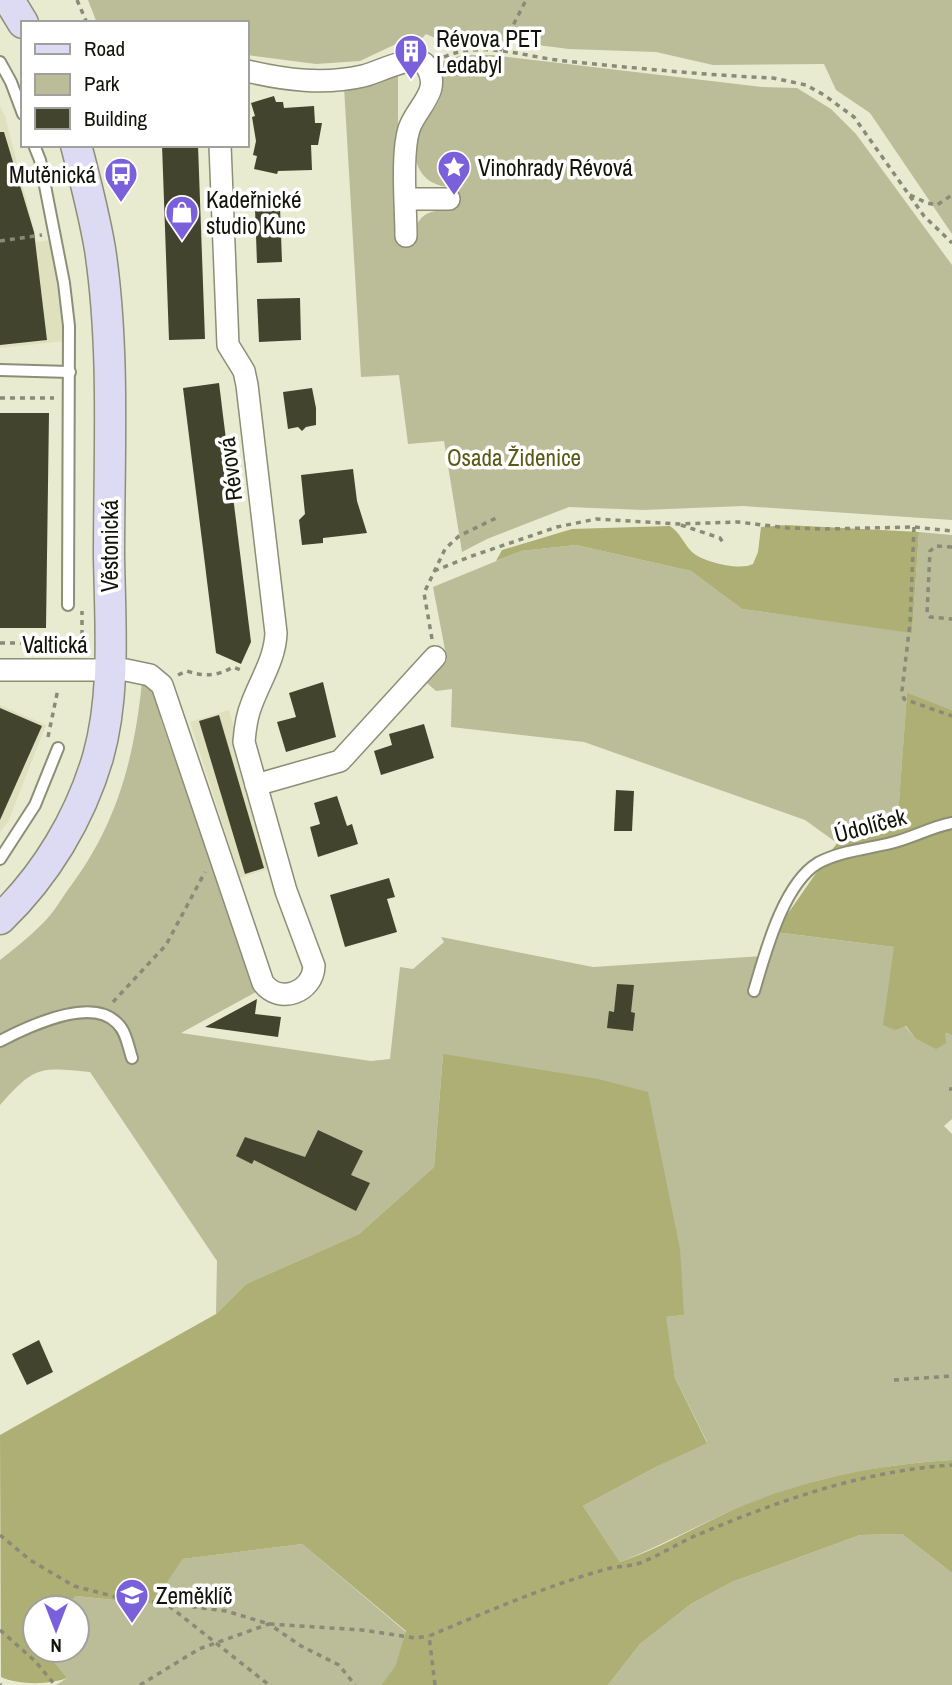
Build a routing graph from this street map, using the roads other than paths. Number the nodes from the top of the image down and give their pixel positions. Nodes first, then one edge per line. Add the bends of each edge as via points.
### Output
1 (9, 0) edge
2 (22, 21) edge
3 (0, 62) edge
4 (248, 71) edge
5 (21, 109) edge
6 (35, 147) edge
7 (77, 147) edge
8 (220, 147) edge
9 (406, 199) junction
10 (449, 199) dead end
11 (406, 236) dead end
12 (0, 370) edge
13 (70, 372) junction
14 (68, 605) dead end
15 (435, 657) road end
16 (0, 670) edge
17 (110, 670) junction
18 (58, 748) dead end
19 (256, 785) junction
20 (952, 823) edge
21 (0, 859) edge
22 (0, 919) edge
23 (754, 991) dead end
24 (0, 1041) edge
25 (132, 1058) dead end

1 - 2 street
3 - 5 lane
4 - 9 street via 308,81 361,77 410,61 426,65 432,91 409,130
6 - 13 lane via 64,283
7 - 17 street, Věstonická via 92,206 106,297
8 - 19 street, Révová via 228,345 247,385 276,633 244,742
9 - 10 street
9 - 11 street
12 - 13 lane
13 - 14 lane
15 - 19 street via 340,761
16 - 17 street, Valtická
17 - 19 street, Révová via 150,675 161,684 263,983 274,993 285,995 305,988 314,966 286,891
17 - 22 street, Věstonická via 98,755 81,803 41,872
18 - 21 lane via 34,805
20 - 23 lane, Údolíček via 816,864 790,894
24 - 25 lane via 43,1021 102,1014 120,1025

